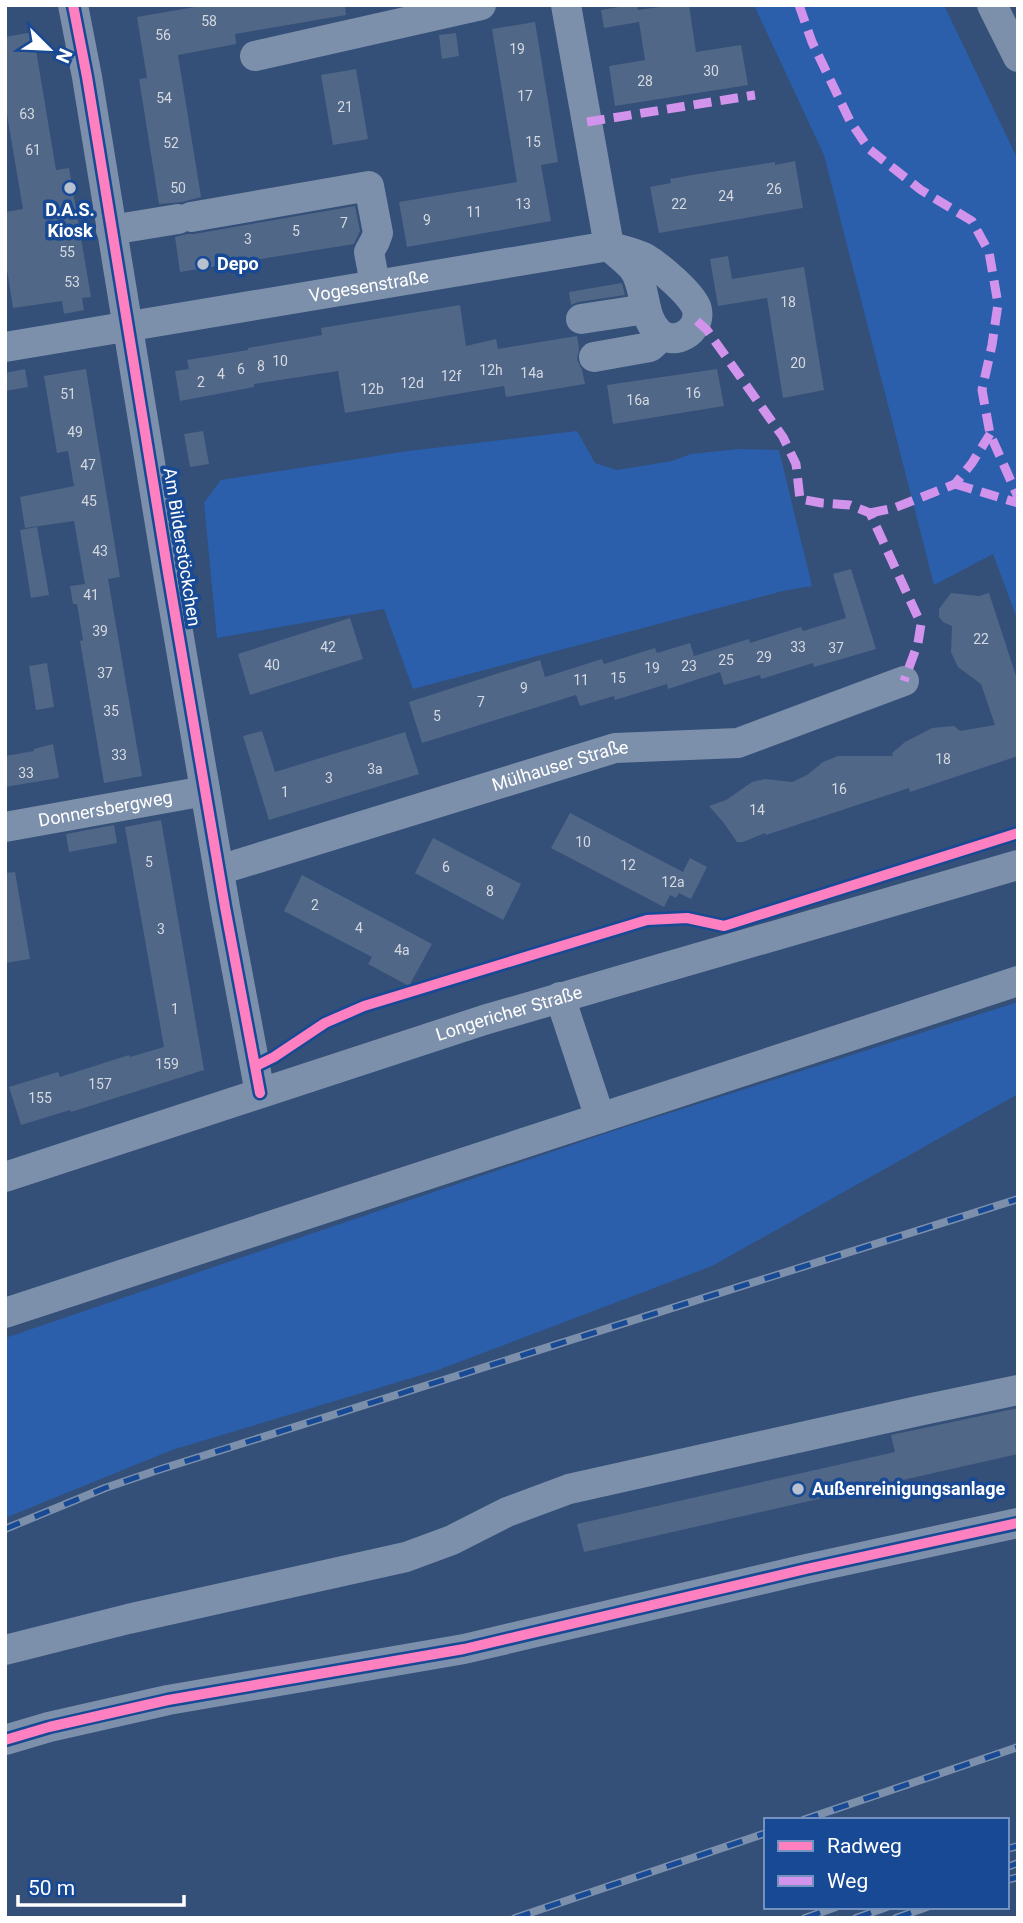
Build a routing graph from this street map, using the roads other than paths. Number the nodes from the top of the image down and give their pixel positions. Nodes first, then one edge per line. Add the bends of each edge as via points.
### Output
1 (73, 5) edge
2 (481, 5) edge
3 (566, 5) edge
4 (992, 5) edge
5 (254, 56) dead end
6 (1018, 57) edge
7 (111, 230) junction
8 (609, 246) junction
9 (375, 284) junction
10 (646, 309) junction
11 (581, 319) dead end
12 (128, 326) junction
13 (662, 336) junction
14 (5, 347) edge
15 (594, 357) dead end
16 (904, 681) dead end
17 (205, 791) junction
18 (5, 827) edge
19 (1018, 865) edge
20 (219, 870) junction
21 (1018, 981) edge
22 (560, 997) junction
23 (260, 1093) junction
24 (600, 1118) junction
25 (5, 1177) edge
26 (5, 1313) edge
27 (1018, 1390) edge
28 (1018, 1523) edge
29 (5, 1650) edge
30 (5, 1740) edge

1 - 7 street, Am Bilderstöckchen
2 - 5 street
3 - 8 street
4 - 6 street
7 - 9 street via 369,186 378,233 369,252
7 - 12 street, Am Bilderstöckchen
8 - 9 street, Vogesenstraße
8 - 10 street via 634,269
8 - 13 street, Vogesenstraße via 644,258 695,301 698,311 693,329 684,336
9 - 12 street, Vogesenstraße
10 - 11 street
10 - 13 street
12 - 14 street, Vogesenstraße
12 - 17 street, Am Bilderstöckchen
13 - 15 street via 650,347
16 - 20 street, Mülhauser Straße via 738,743 615,748
17 - 18 street, Donnersbergweg
17 - 20 street, Am Bilderstöckchen
19 - 22 street, Longericher Straße
20 - 23 street, Am Bilderstöckchen
21 - 24 street
22 - 23 street, Longericher Straße
22 - 24 street
23 - 25 street, Longericher Straße
24 - 26 street
27 - 29 street via 569,1489 406,1558
28 - 30 street via 464,1649 168,1700

